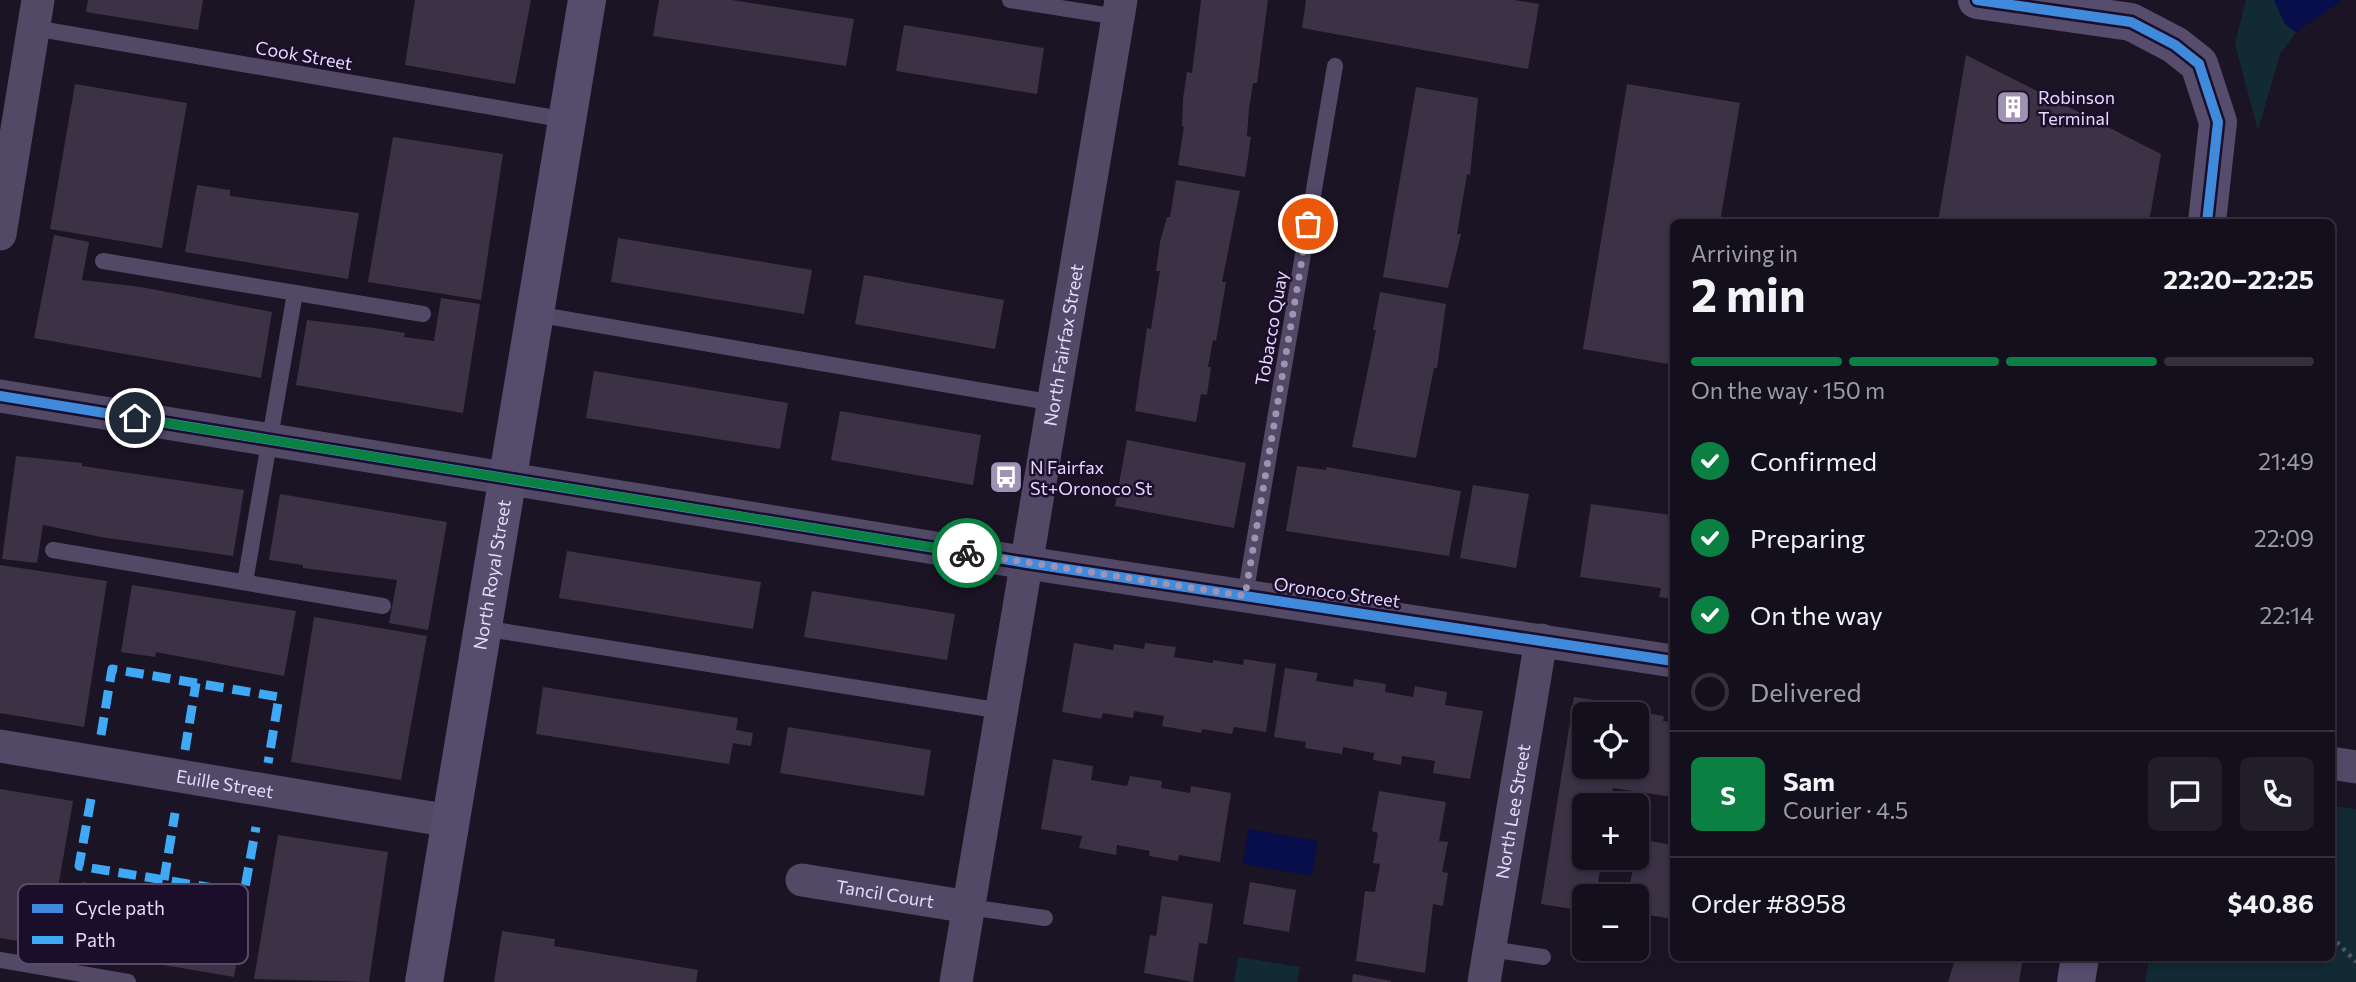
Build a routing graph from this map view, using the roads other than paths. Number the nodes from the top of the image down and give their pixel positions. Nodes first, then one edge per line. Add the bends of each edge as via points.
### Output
1 (587, 0) edge
2 (1010, 0) edge
3 (1977, 0) edge
4 (1120, 9) edge
5 (36, 14) edge
6 (1335, 66) dead end
7 (567, 120) junction
8 (7, 161) edge
9 (2207, 219) edge
10 (0, 234) edge
11 (103, 261) dead end
12 (295, 293) junction
13 (423, 314) dead end
14 (535, 314) junction
15 (0, 396) edge
16 (1054, 403) junction
17 (270, 440) junction
18 (507, 478) junction
19 (53, 550) dead end
20 (1027, 563) junction
21 (245, 582) junction
22 (1245, 596) junction
23 (383, 606) dead end
24 (482, 628) junction
25 (1541, 640) junction
26 (1670, 661) edge
27 (1002, 711) junction
28 (0, 746) edge
29 (2335, 764) edge
30 (2356, 767) edge
31 (450, 821) junction
32 (802, 880) dead end
33 (969, 907) junction
34 (1045, 918) dead end
35 (1490, 949) junction
36 (1543, 957) dead end
37 (0, 960) edge
38 (2079, 961) edge
39 (18, 963) edge
40 (23, 964) edge
41 (128, 982) edge
42 (424, 982) edge
43 (956, 982) edge
44 (1484, 982) edge
45 (2076, 982) edge

1 - 7 main road, North Royal Street
2 - 4 lane
3 - 9 main road via 2131,22 2175,45 2199,64 2218,122
4 - 16 street, North Fairfax Street
5 - 7 lane, Cook Street
5 - 8 street
6 - 22 lane, Tobacco Quay
7 - 14 main road, North Royal Street
8 - 10 street
11 - 12 lane
12 - 13 lane
12 - 17 lane
14 - 16 lane
14 - 18 main road, North Royal Street
15 - 17 street, Oronoco Street
16 - 20 street, North Fairfax Street
17 - 18 street, Oronoco Street
17 - 21 lane
18 - 20 street, Oronoco Street
18 - 24 main road, North Royal Street
19 - 21 lane
20 - 22 street, Oronoco Street
20 - 27 street, North Fairfax Street
21 - 23 lane
22 - 25 street, Oronoco Street
24 - 27 lane
24 - 31 main road, North Royal Street
25 - 26 street, Oronoco Street
25 - 35 street, North Lee Street
27 - 33 street, North Fairfax Street
28 - 31 street, Euille Street
29 - 30 street
31 - 42 main road, North Royal Street
32 - 33 street, Tancil Court
33 - 34 lane
33 - 43 street, North Fairfax Street
35 - 36 lane
35 - 44 street, North Lee Street
37 - 39 lane
38 - 45 main road
40 - 41 lane

